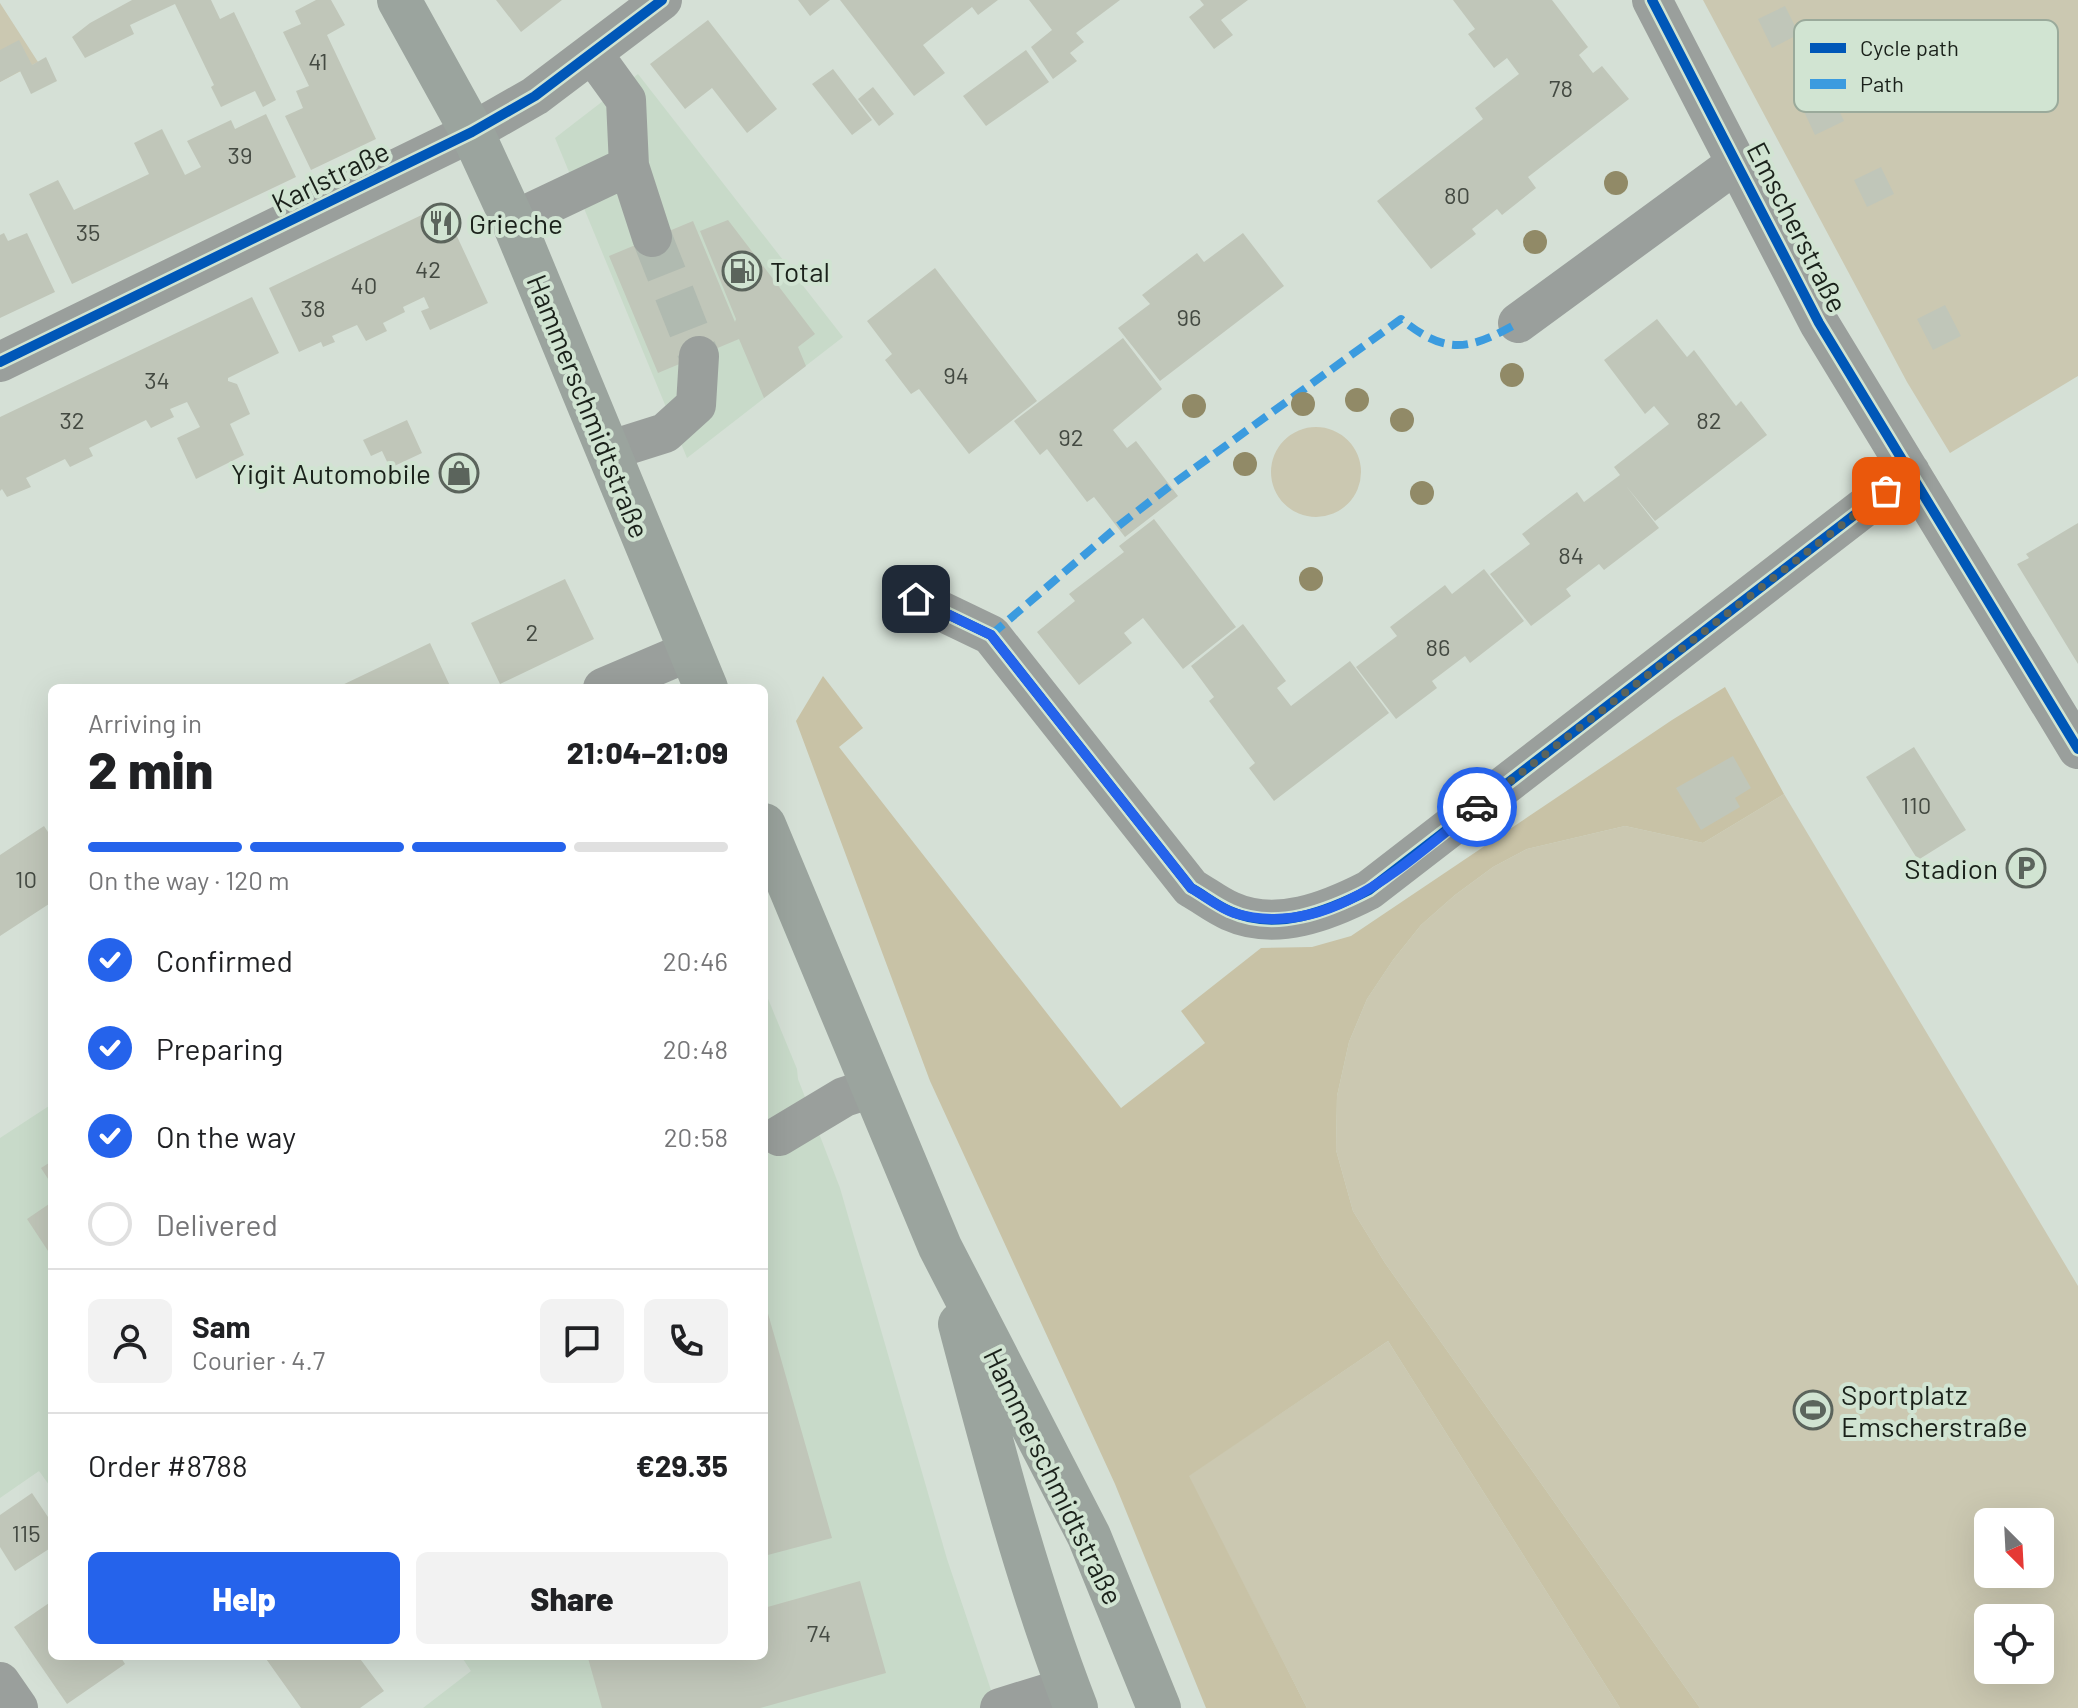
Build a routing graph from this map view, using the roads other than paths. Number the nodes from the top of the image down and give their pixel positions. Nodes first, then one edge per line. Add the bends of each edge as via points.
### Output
1 (399, 0) edge
2 (662, 0) edge
3 (1652, 0) edge
4 (592, 53) junction
5 (472, 132) junction
6 (1738, 162) junction
7 (629, 166) junction
8 (513, 221) junction
9 (652, 237) tunnel mouth
10 (1518, 323) dead end
11 (699, 356) tunnel mouth
12 (0, 362) edge
13 (608, 451) junction
14 (1910, 472) junction
15 (916, 599) dead end
16 (698, 669) edge
17 (623, 684) edge
18 (2078, 749) edge
19 (768, 835) edge
20 (872, 1088) junction
21 (779, 1136) dead end
22 (940, 1247) junction
23 (0, 1682) edge
24 (1072, 1698) edge
25 (18, 1708) edge
26 (1000, 1708) edge
27 (1159, 1708) edge

1 - 5 main road, Hammerschmidtstraße
2 - 4 street, Karlstraße
3 - 6 street, Emscherstraße
4 - 5 street, Karlstraße via 535,96
4 - 7 street via 626,100
5 - 8 main road, Hammerschmidtstraße
5 - 12 street, Karlstraße
6 - 10 street
6 - 14 street, Emscherstraße via 1819,323
7 - 8 street
7 - 9 street
8 - 13 main road, Hammerschmidtstraße
11 - 13 street via 696,405 665,433
13 - 16 main road, Hammerschmidtstraße
14 - 15 street via 1369,890 1335,908 1298,918 1231,912 1191,888 991,635
14 - 18 street, Emscherstraße
16 - 17 street
19 - 20 main road, Hammerschmidtstraße
20 - 21 street via 844,1097
20 - 22 main road, Hammerschmidtstraße
22 - 24 main road, Hammerschmidtstraße via 988,1432
22 - 27 main road, Hammerschmidtstraße via 1089,1536
23 - 25 street
24 - 26 street

